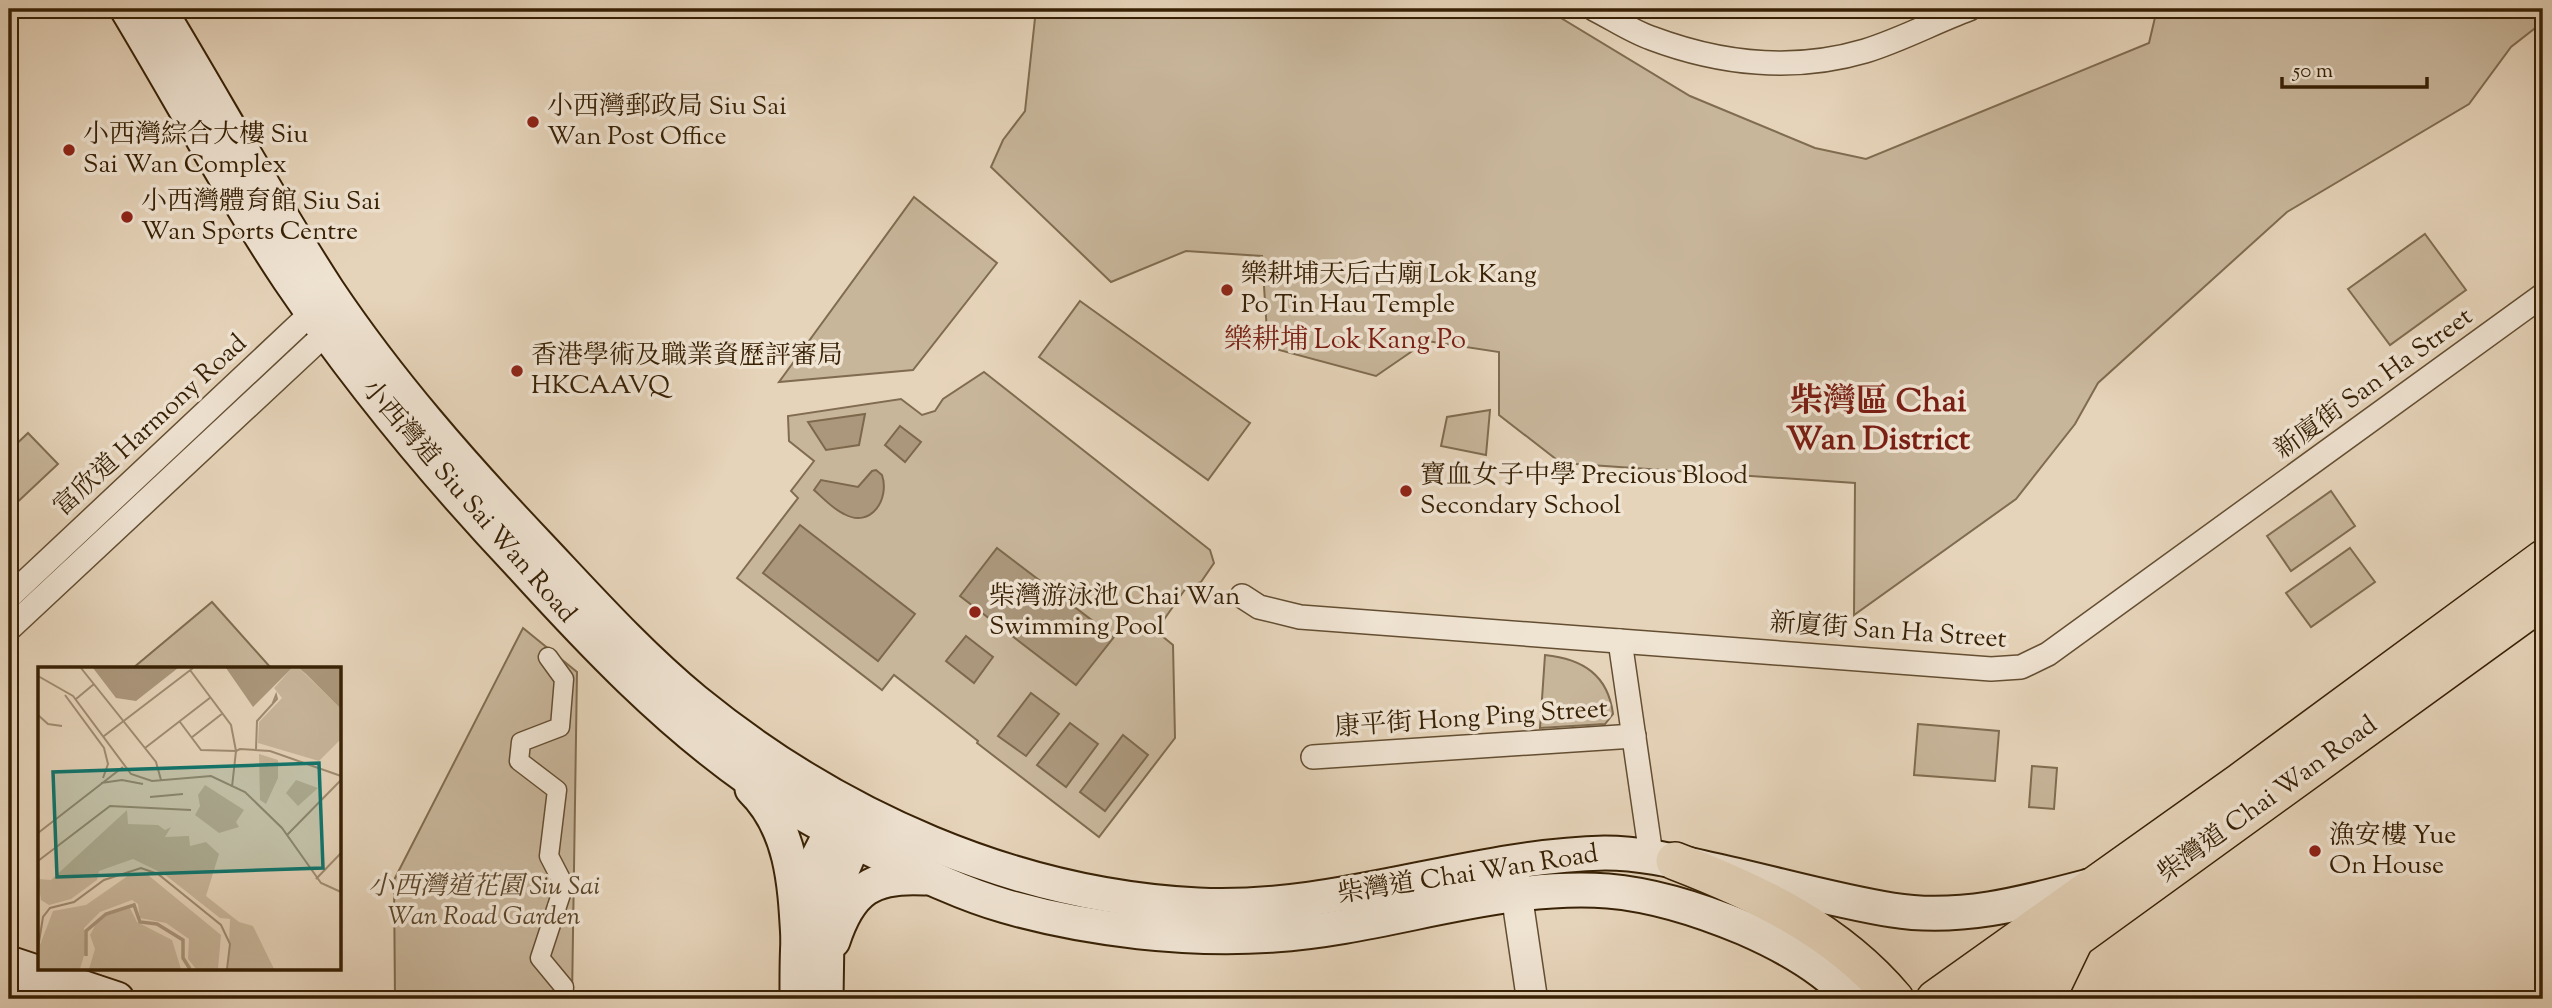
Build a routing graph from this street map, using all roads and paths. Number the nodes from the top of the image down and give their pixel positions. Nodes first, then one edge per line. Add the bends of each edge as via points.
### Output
1 (127, 9) edge
2 (159, 9) edge
3 (1594, 9) edge
4 (1969, 9) edge
5 (2543, 295) edge
6 (329, 313) junction
7 (2543, 559) edge
8 (1242, 596) dead end
9 (9, 597) edge
10 (2543, 600) edge
11 (9, 629) edge
12 (1620, 641) junction
13 (548, 657) dead end
14 (1634, 736) junction
15 (715, 754) junction
16 (1313, 757) dead end
17 (850, 822) junction
18 (1663, 858) junction
19 (931, 878) junction
20 (1514, 879) junction
21 (2098, 884) junction
22 (2077, 936) junction
23 (798, 940) junction
24 (826, 960) junction
25 (9, 963) edge
26 (9, 989) edge
27 (36, 999) edge
28 (117, 999) edge
29 (563, 999) edge
30 (797, 999) edge
31 (826, 999) edge
32 (1532, 999) edge
33 (1852, 999) edge
34 (1895, 999) edge
35 (1935, 999) edge
36 (1992, 999) edge
37 (2046, 999) edge

1 - 6 main road, 小西灣道 Siu Sai Wan Road via 260,234
2 - 6 main road, 小西灣道 Siu Sai Wan Road
3 - 4 street via 1648,37 1704,55 1782,64 1832,60 1867,51
5 - 12 street, 新廈街 San Ha Street via 2035,662 1991,670
6 - 9 street, 富欣道 Harmony Road
6 - 11 street, 富欣道 Harmony Road
6 - 15 main road, 小西灣道 Siu Sai Wan Road via 376,400 429,465 586,637
6 - 17 main road, 小西灣道 Siu Sai Wan Road via 626,638 691,697
7 - 21 main road, 柴灣道 Chai Wan Road
8 - 12 street, 新廈街 San Ha Street via 1259,607 1300,617
10 - 22 main road, 柴灣道 Chai Wan Road
12 - 14 street
13 - 29 street via 564,679 560,727 521,742 519,761 557,790 549,856 564,885 540,958 564,987
14 - 16 street, 康平街 Hong Ping Street
14 - 18 street
15 - 17 main road, 小西灣道 Siu Sai Wan Road via 785,803
15 - 23 main road via 756,794 782,836 792,864
17 - 19 main road, 柴灣道 Chai Wan Road
17 - 20 main road, 柴灣道 Chai Wan Road via 932,844 1025,877 1148,901 1217,905
17 - 23 main road via 808,882
17 - 24 main road via 831,897
18 - 20 main road, 柴灣道 Chai Wan Road via 1583,854
18 - 21 main road, 柴灣道 Chai Wan Road via 1896,911 1956,913 2023,904
18 - 34 main road via 1764,898 1796,916 1841,947
19 - 20 main road, 柴灣道 Chai Wan Road via 1041,915 1195,936 1304,932
19 - 24 main road via 894,877 864,890 839,923
20 - 32 street
20 - 33 main road, 柴灣道 Chai Wan Road via 1568,890 1649,897 1709,913 1768,938 1807,961
21 - 35 main road, 柴灣道 Chai Wan Road
22 - 36 main road, 柴灣道 Chai Wan Road
22 - 37 main road
23 - 30 main road
24 - 31 main road
25 - 28 main road
26 - 27 main road

